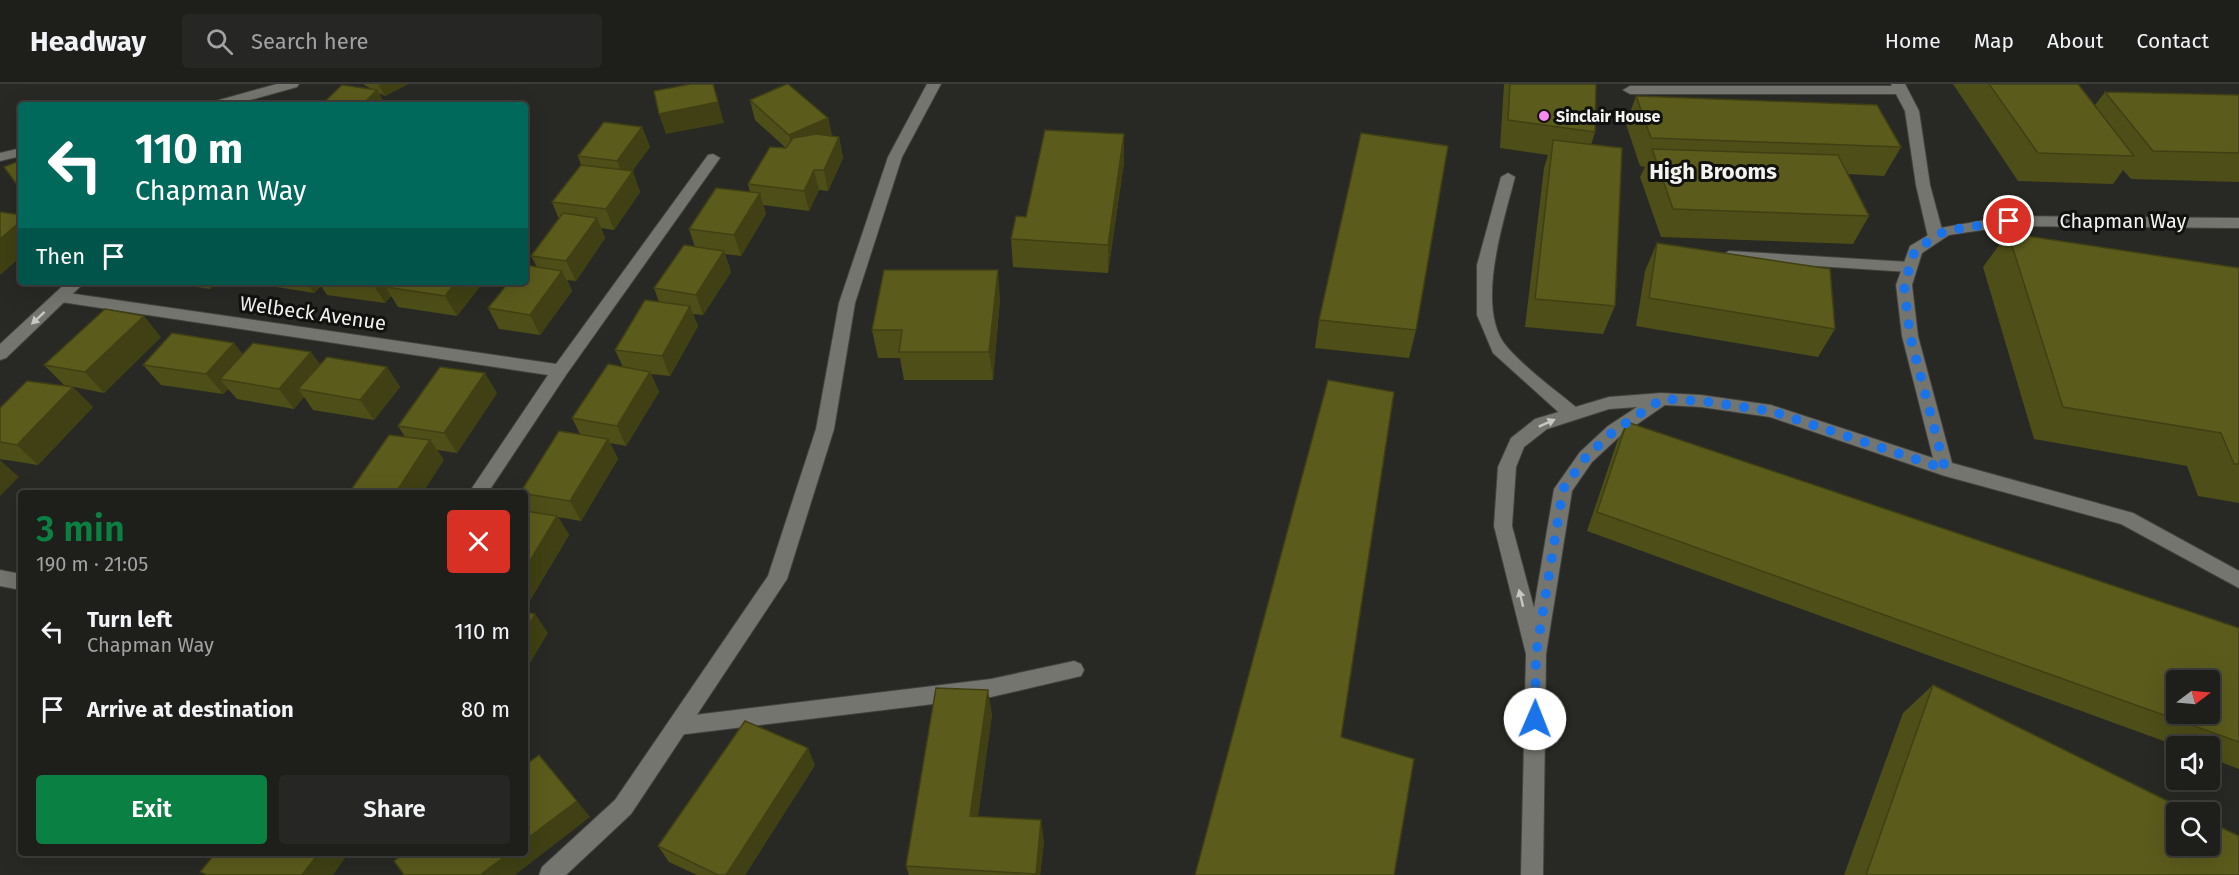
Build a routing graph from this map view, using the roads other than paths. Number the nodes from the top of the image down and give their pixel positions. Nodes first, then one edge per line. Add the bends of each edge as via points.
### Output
1 (934, 84) edge
2 (289, 85) edge
3 (1899, 87) edge
4 (1630, 90) dead end
5 (228, 102) edge
6 (269, 102) edge
7 (18, 153) edge
8 (0, 158) edge
9 (713, 158) dead end
10 (1508, 177) dead end
11 (2239, 223) edge
12 (1936, 237) junction
13 (1713, 255) edge
14 (1909, 267) junction
15 (74, 285) edge
16 (61, 297) junction
17 (0, 354) edge
18 (560, 370) junction
19 (1662, 399) junction
20 (1572, 413) junction
21 (1945, 469) junction
22 (480, 490) edge
23 (0, 579) edge
24 (2239, 580) edge
25 (18, 582) edge
26 (1536, 654) junction
27 (1074, 670) dead end
28 (678, 726) junction
29 (550, 875) edge
30 (1532, 875) edge

1 - 28 street via 895,158 847,303 825,429 777,579
2 - 5 street
2 - 6 street
3 - 4 street
3 - 12 street via 1912,111 1923,185
7 - 8 street
9 - 18 street
10 - 20 street via 1485,265 1485,315 1499,349
11 - 12 street, Chapman Way via 2009,221 1945,231
12 - 14 street, Chapman Way via 1915,250
13 - 14 street
14 - 21 street, Chapman Way via 1904,285 1910,336
15 - 16 street
16 -> 17 street
16 - 18 street, Welbeck Avenue
18 - 22 street
19 - 20 street via 1609,403
19 - 21 street via 1771,411
19 - 26 street via 1614,431 1586,457 1563,489
26 -> 20 street via 1503,526 1507,467 1517,443 1541,424
21 - 24 street via 2126,518
23 - 25 street
26 - 30 street
27 - 28 street via 991,688
28 - 29 street via 623,807

